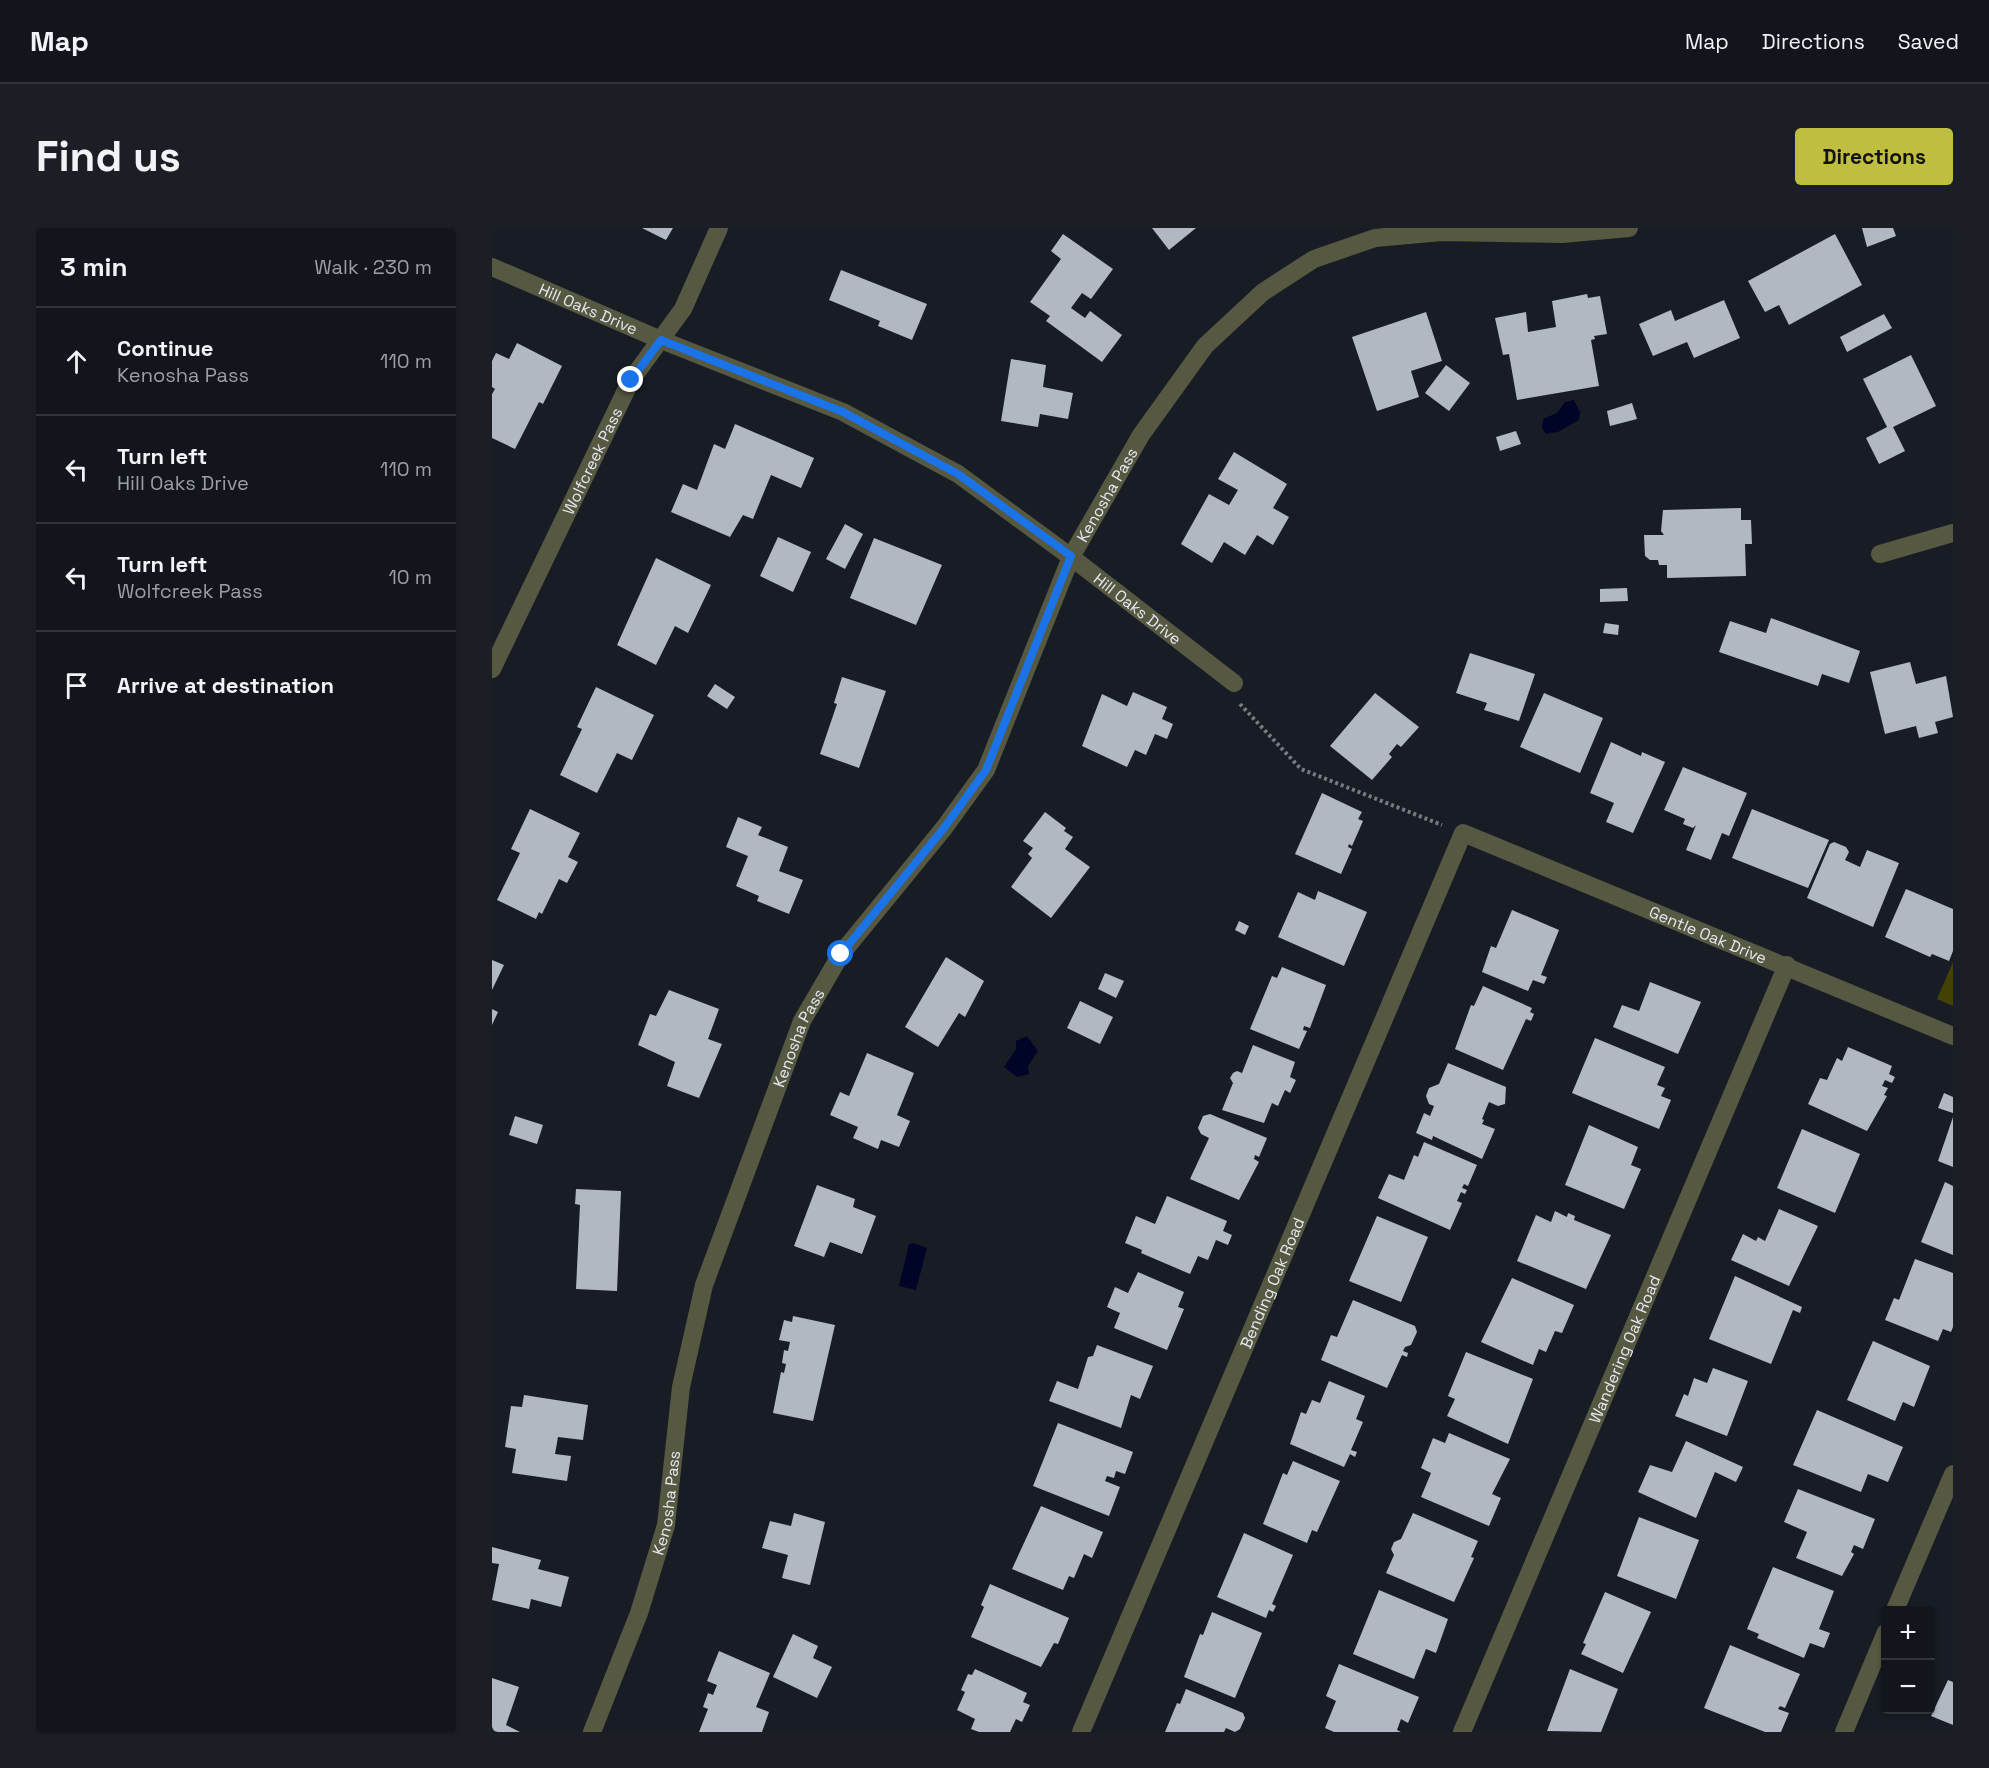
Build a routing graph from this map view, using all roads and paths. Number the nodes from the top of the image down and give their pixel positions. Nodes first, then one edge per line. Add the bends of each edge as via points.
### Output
1 (719, 228) edge
2 (1629, 228) edge
3 (492, 267) edge
4 (661, 340) junction
5 (1953, 533) edge
6 (1880, 554) dead end
7 (1071, 556) junction
8 (499, 640) edge
9 (492, 669) edge
10 (1234, 684) joint
11 (1463, 833) junction
12 (1787, 965) junction
13 (1953, 1036) edge
14 (1953, 1474) edge
15 (1897, 1606) edge
16 (1881, 1644) edge
17 (592, 1732) edge
18 (1081, 1732) edge
19 (1461, 1732) edge
20 (1844, 1732) edge

1 - 4 street, Wolfcreek Pass via 683,309
2 - 7 street, Kenosha Pass via 1562,234 1442,232 1375,238 1314,259 1263,292 1205,346 1141,435
3 - 4 street, Hill Oaks Drive
4 - 7 street, Hill Oaks Drive via 853,418 958,474
4 - 8 street, Wolfcreek Pass via 631,380
5 - 6 street
7 - 10 street, Hill Oaks Drive
7 - 17 street, Kenosha Pass via 986,770 841,954 802,1021 704,1285 681,1387 666,1525 639,1613
8 - 9 street, Wolfcreek Pass
10 - 11 path via 1236,698 1243,707 1301,769
11 - 12 street, Gentle Oak Drive
11 - 18 street, Bending Oak Road
12 - 13 street, Gentle Oak Drive
12 - 19 street, Wandering Oak Road
14 - 15 street
16 - 20 street

